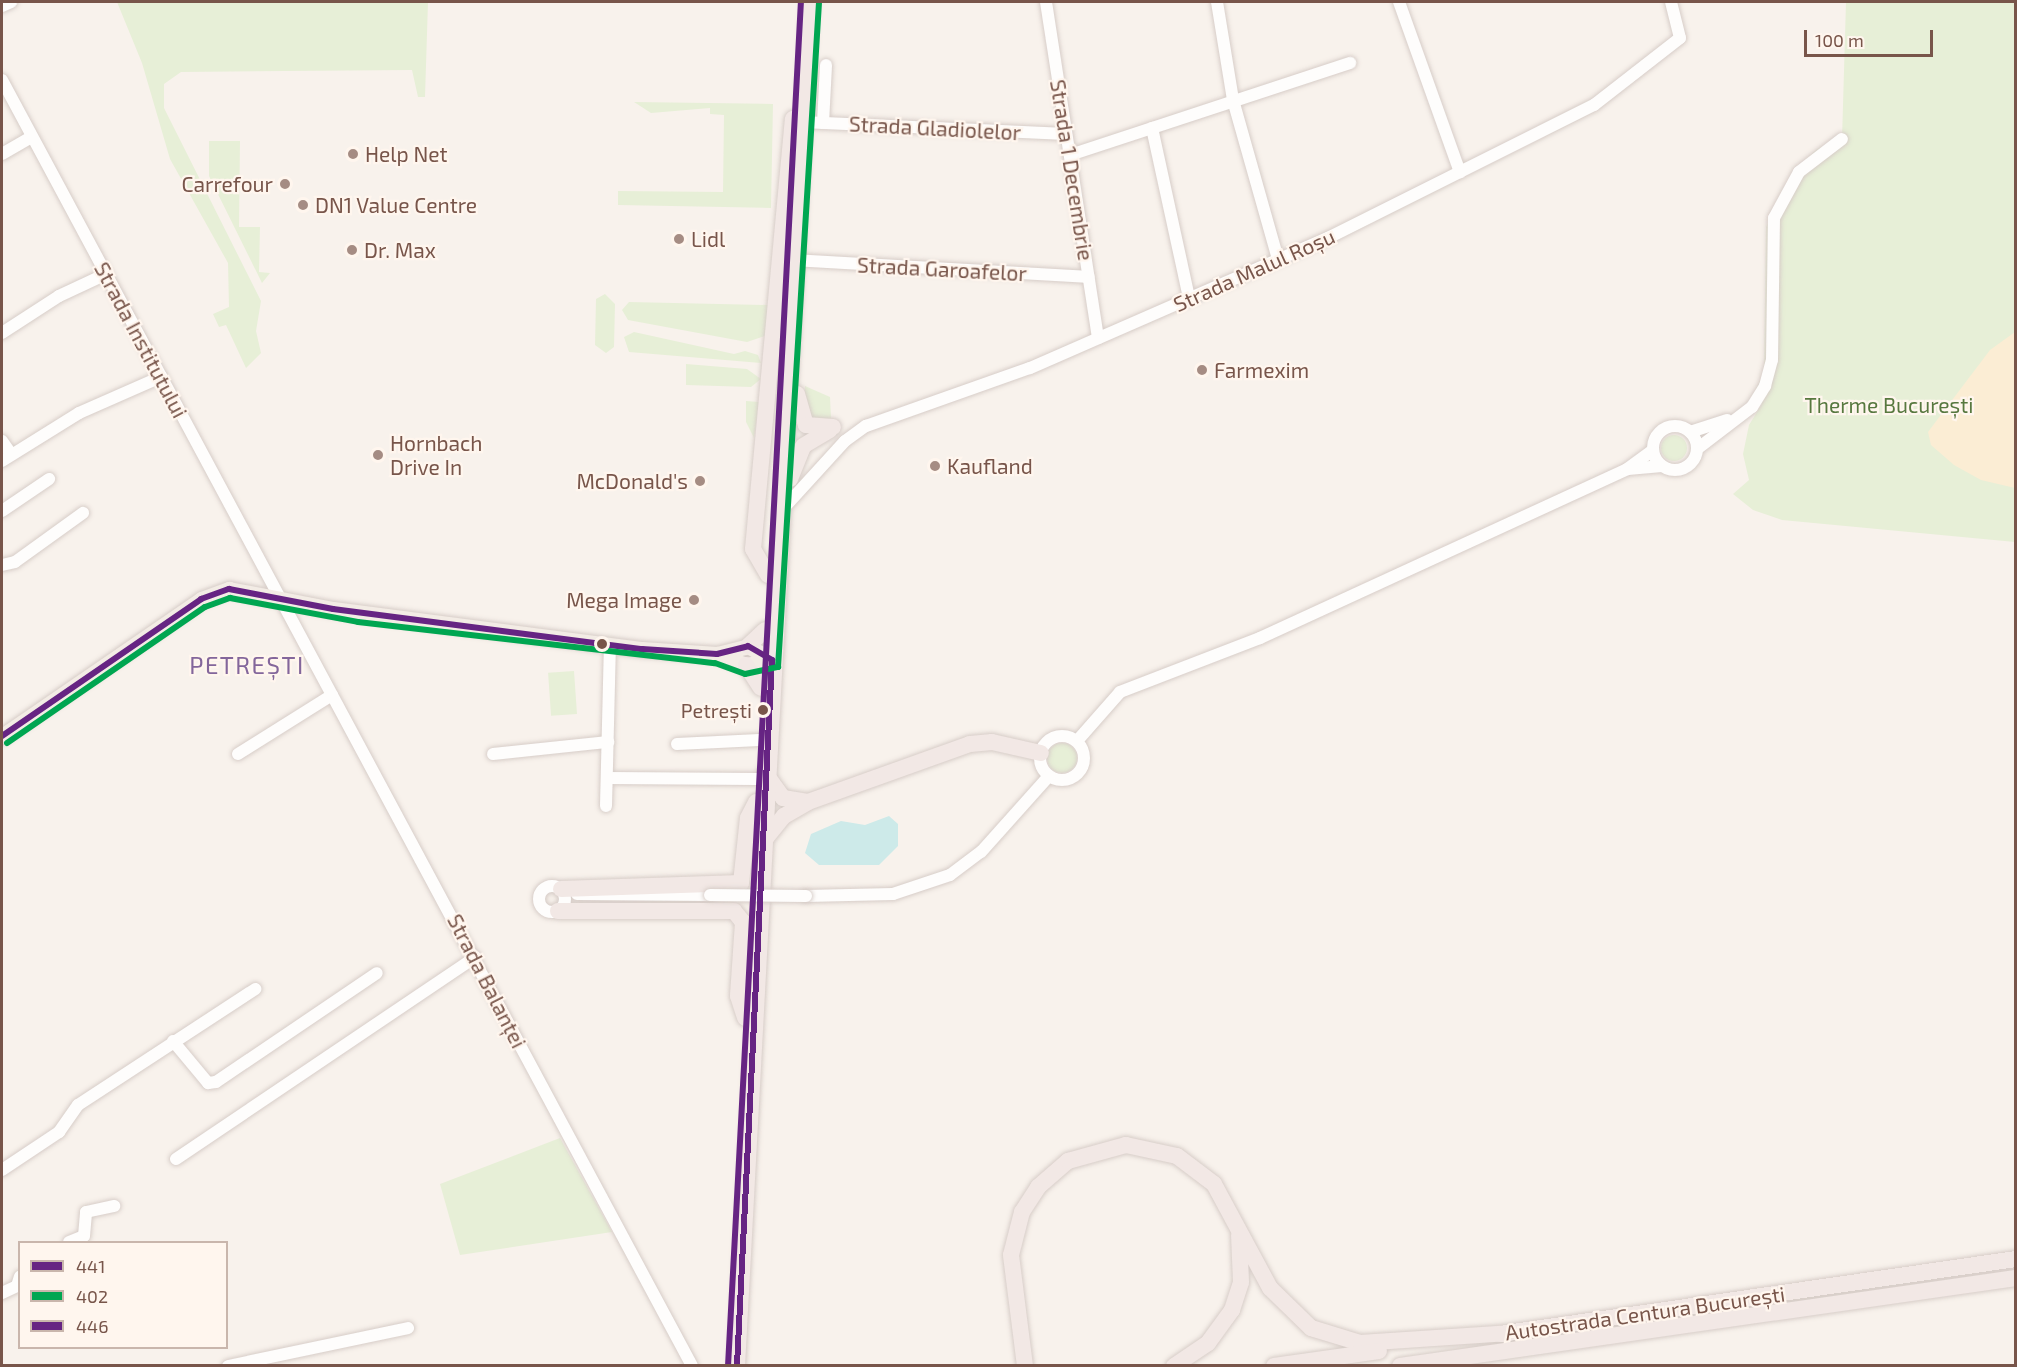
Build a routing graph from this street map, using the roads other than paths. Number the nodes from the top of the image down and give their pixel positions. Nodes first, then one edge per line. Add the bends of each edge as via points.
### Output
1 (11, 2) edge
2 (800, 2) edge
3 (810, 2) edge
4 (1046, 2) edge
5 (1217, 2) edge
6 (1399, 2) edge
7 (1671, 2) edge
8 (2, 6) edge
9 (1350, 63) dead end
10 (826, 65) dead end
11 (2, 80) edge
12 (1233, 100) junction
13 (798, 121) junction
14 (823, 123) junction
15 (1152, 128) junction
16 (1066, 134) junction
17 (32, 137) junction
18 (1842, 139) dead end
19 (2, 154) edge
20 (1070, 155) junction
21 (1460, 172) junction
22 (794, 260) junction
23 (1278, 260) junction
24 (106, 274) junction
25 (1089, 277) junction
26 (1189, 298) junction
27 (2, 333) edge
28 (791, 338) junction
29 (1098, 338) junction
30 (160, 377) junction
31 (1752, 407) junction
32 (1690, 432) junction
33 (2, 441) edge
34 (1697, 449) junction
35 (1653, 450) junction
36 (6, 457) edge
37 (796, 460) junction
38 (1662, 466) junction
39 (1627, 469) junction
40 (817, 472) junction
41 (49, 479) dead end
42 (782, 510) junction
43 (2, 511) edge
44 (83, 513) dead end
45 (2, 565) edge
46 (280, 599) junction
47 (769, 631) junction
48 (610, 645) junction
49 (717, 654) junction
50 (761, 656) junction
51 (746, 665) junction
52 (761, 688) junction
53 (332, 695) junction
54 (2, 736) edge
55 (759, 741) junction
56 (1077, 741) junction
57 (608, 742) junction
58 (676, 744) dead end
59 (238, 753) dead end
60 (1041, 753) junction
61 (493, 754) dead end
62 (761, 776) junction
63 (1050, 776) junction
64 (607, 778) junction
65 (756, 802) junction
66 (808, 802) junction
67 (606, 806) dead end
68 (762, 843) junction
69 (562, 900) junction
70 (475, 957) junction
71 (377, 973) dead end
72 (255, 988) dead end
73 (745, 1018) junction
74 (173, 1041) junction
75 (176, 1160) dead end
76 (2, 1170) edge
77 (114, 1206) dead end
78 (1237, 1222) junction
79 (72, 1241) edge
80 (2016, 1260) edge
81 (2016, 1278) edge
82 (18, 1283) edge
83 (2, 1293) edge
84 (408, 1328) dead end
85 (1511, 1341) junction
86 (228, 1365) edge
87 (692, 1365) edge
88 (728, 1365) edge
89 (737, 1365) edge
90 (1025, 1365) edge
91 (1174, 1365) edge
92 (1274, 1365) edge
93 (1400, 1365) edge
94 (1445, 1365) edge

1 - 8 street
2 - 13 highway
3 - 13 highway
4 - 16 street, Strada 1 Decembrie
5 - 12 street
6 - 21 street
7 - 21 street, Strada Malul Roșu via 1680,38 1605,98
9 - 12 street
10 - 14 street
11 - 17 street, Strada Institutului
12 - 15 street
12 - 23 street
13 - 14 street, Strada Gladiolelor
13 - 22 highway
13 - 47 highway via 754,539 754,552 768,574
14 - 16 street, Strada Gladiolelor
15 - 20 street
15 - 26 street
16 - 20 street, Strada 1 Decembrie
17 - 19 street
17 - 24 street, Strada Institutului
18 - 31 street via 1804,166 1777,209 1770,249 1771,367
20 - 25 street, Strada 1 Decembrie
21 - 23 street, Strada Malul Roșu
22 - 25 street, Strada Garoafelor
22 - 28 highway
23 - 26 street, Strada Malul Roșu
24 - 27 street via 58,296
24 - 30 street, Strada Institutului
25 - 29 street, Strada 1 Decembrie
26 - 29 street, Strada Malul Roșu
28 - 37 highway via 800,419 814,429 833,428 807,442
28 - 42 highway
29 - 40 street, Strada Malul Roșu via 866,426
30 - 36 street via 80,413
30 - 46 street, Strada Institutului
31 - 32 street
31 - 34 street
32 - 34 street
32 - 35 street via 1666,428 1656,436
33 - 36 street
34 - 38 street via 1685,466
35 - 38 street
35 - 39 street
37 - 40 street via 802,471
37 - 42 highway
38 - 39 street
39 - 56 street via 1250,642 1120,692
40 - 42 street, Strada Malul Roșu
41 - 43 street
42 - 47 highway
44 - 45 street via 15,562
46 - 48 main road
46 - 53 street, Strada Balanței
46 - 54 main road via 238,590 207,596
47 - 50 highway
47 - 50 highway
48 - 49 main road
48 - 57 street
49 - 50 main road
49 - 51 main road
50 - 51 main road
50 - 52 highway
50 - 62 highway
51 - 52 highway
52 - 55 highway
53 - 59 street
53 - 70 street, Strada Balanței
55 - 58 street
55 - 62 highway
56 - 60 street via 1054,737
56 - 63 street via 1084,755 1080,771 1069,779
57 - 61 street
57 - 64 street
60 - 63 street
60 - 66 highway via 978,742
62 - 64 street
62 - 65 highway
62 - 66 highway via 783,798
62 - 68 highway
63 - 69 street, bridge via 981,852 950,875 893,894
64 - 67 street
65 - 69 highway via 748,818 741,883
65 - 73 highway
66 - 68 highway via 784,816
68 - 89 highway
69 - 73 highway via 734,911 743,922 738,996
70 - 75 street
70 - 87 street, Strada Balanței
71 - 74 street via 216,1082 208,1083
72 - 74 street
73 - 88 highway
74 - 76 street via 78,1105 59,1132
77 - 79 street via 86,1212 84,1236
78 - 85 highway via 1279,1301 1322,1333 1381,1343
78 - 90 highway via 1208,1178 1163,1151 1106,1147 1068,1161 1029,1198 1013,1240 1012,1273
78 - 91 highway via 1242,1263 1232,1310 1209,1343
80 - 85 highway, Autostrada Centura București
81 - 85 highway, Autostrada Centura București
82 - 83 street
84 - 86 street
85 - 92 highway, Autostrada Centura București
85 - 93 highway, Autostrada Centura București
85 - 94 highway

